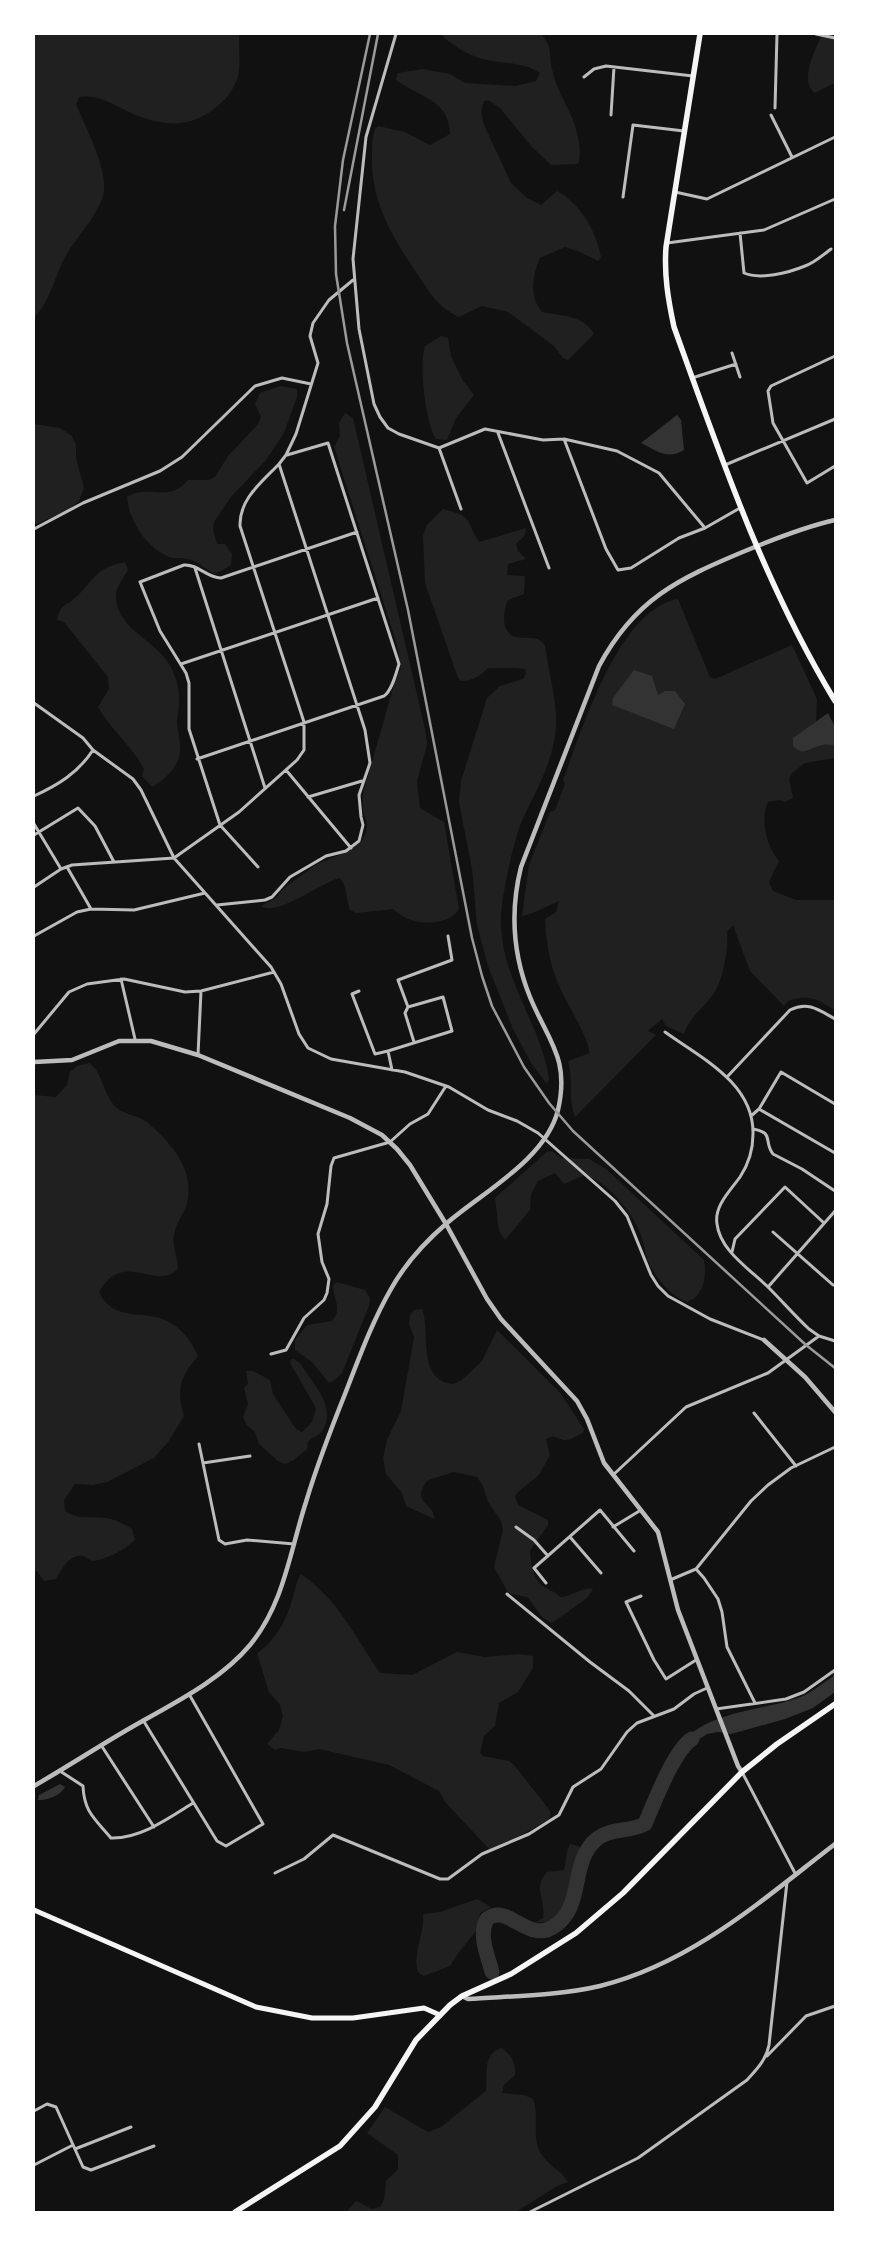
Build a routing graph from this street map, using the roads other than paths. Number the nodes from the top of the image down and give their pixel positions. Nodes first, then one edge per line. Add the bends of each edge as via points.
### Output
1 (396, 34) edge
2 (700, 34) edge
3 (777, 34) edge
4 (816, 34) edge
5 (835, 38) edge
6 (614, 67) junction
7 (693, 76) junction
8 (584, 77) dead end
9 (775, 108) dead end
10 (771, 115) dead end
11 (611, 116) dead end
12 (684, 131) junction
13 (835, 137) edge
14 (792, 157) junction
15 (674, 192) junction
16 (623, 197) dead end
17 (835, 199) edge
18 (740, 233) junction
19 (667, 243) junction
20 (831, 249) dead end
21 (353, 279) junction
22 (732, 353) dead end
23 (835, 356) edge
24 (736, 364) junction
25 (740, 377) dead end
26 (692, 378) junction
27 (311, 384) junction
28 (835, 419) edge
29 (498, 433) junction
30 (564, 438) junction
31 (783, 441) junction
32 (439, 448) junction
33 (286, 455) junction
34 (279, 464) junction
35 (723, 466) junction
36 (835, 466) edge
37 (740, 508) junction
38 (460, 509) dead end
39 (835, 520) edge
40 (705, 528) junction
41 (34, 529) edge
42 (357, 532) junction
43 (756, 547) junction
44 (306, 548) junction
45 (253, 566) junction
46 (195, 568) junction
47 (549, 568) dead end
48 (378, 598) junction
49 (328, 615) junction
50 (274, 633) junction
51 (221, 650) junction
52 (181, 664) junction
53 (835, 701) edge
54 (34, 703) edge
55 (358, 704) junction
56 (304, 722) junction
57 (249, 741) junction
58 (93, 750) junction
59 (197, 759) junction
60 (286, 770) junction
61 (362, 781) junction
62 (265, 789) junction
63 (34, 796) edge
64 (308, 797) junction
65 (34, 824) edge
66 (220, 825) junction
67 (39, 832) junction
68 (34, 835) edge
69 (351, 848) junction
70 (174, 858) junction
71 (114, 862) junction
72 (67, 867) junction
73 (258, 867) dead end
74 (61, 869) junction
75 (34, 886) edge
76 (205, 893) junction
77 (216, 905) junction
78 (91, 909) junction
79 (34, 936) edge
80 (448, 936) dead end
81 (274, 972) junction
82 (121, 979) junction
83 (201, 991) junction
84 (358, 991) dead end
85 (408, 1007) junction
86 (835, 1018) edge
87 (665, 1032) dead end
88 (34, 1034) edge
89 (135, 1039) junction
90 (414, 1042) junction
91 (388, 1051) junction
92 (198, 1054) junction
93 (34, 1062) edge
94 (392, 1070) junction
95 (727, 1077) junction
96 (446, 1086) junction
97 (835, 1104) edge
98 (759, 1109) junction
99 (751, 1116) junction
100 (753, 1129) junction
101 (390, 1142) junction
102 (835, 1153) edge
103 (835, 1191) edge
104 (835, 1211) edge
105 (824, 1222) junction
106 (446, 1224) junction
107 (773, 1232) dead end
108 (732, 1252) junction
109 (797, 1254) junction
110 (833, 1285) dead end
111 (768, 1286) junction
112 (819, 1336) junction
113 (764, 1340) joint
114 (835, 1341) edge
115 (271, 1354) dead end
116 (787, 1360) junction
117 (835, 1412) edge
118 (754, 1413) dead end
119 (199, 1444) dead end
120 (835, 1447) edge
121 (250, 1456) dead end
122 (203, 1463) junction
123 (796, 1466) junction
124 (613, 1476) junction
125 (641, 1510) junction
126 (516, 1527) dead end
127 (613, 1527) junction
128 (570, 1537) junction
129 (295, 1544) junction
130 (634, 1551) dead end
131 (548, 1556) junction
132 (696, 1569) junction
133 (601, 1573) dead end
134 (669, 1580) junction
135 (546, 1583) dead end
136 (507, 1594) dead end
137 (641, 1596) dead end
138 (696, 1660) junction
139 (835, 1670) edge
140 (707, 1688) junction
141 (188, 1693) junction
142 (755, 1703) junction
143 (835, 1704) edge
144 (717, 1711) junction
145 (654, 1716) junction
146 (143, 1720) junction
147 (101, 1745) junction
148 (60, 1771) junction
149 (742, 1772) junction
150 (34, 1786) edge
151 (193, 1803) junction
152 (154, 1826) junction
153 (834, 1846) edge
154 (275, 1873) dead end
155 (796, 1874) junction
156 (787, 1882) junction
157 (34, 1910) edge
158 (462, 1996) junction
159 (835, 2006) edge
160 (440, 2015) junction
161 (767, 2056) junction
162 (34, 2111) edge
163 (131, 2127) dead end
164 (154, 2146) dead end
165 (74, 2147) junction
166 (34, 2164) edge
167 (235, 2212) edge
168 (530, 2212) edge

1 - 21 street via 366,137
2 - 7 highway
3 - 9 street
4 - 5 street
6 - 7 street
6 - 8 street via 600,66
6 - 11 street
7 - 12 highway
10 - 14 street
12 - 15 highway
12 - 16 street via 633,125
13 - 14 street
14 - 15 street via 708,199
15 - 19 highway
17 - 18 street via 764,230
18 - 19 street
18 - 20 street via 744,273 750,276 806,266
19 - 26 highway via 664,272 667,296
21 - 27 street via 329,300 313,323 310,336 318,363
21 - 32 street via 359,329 374,404 380,417 388,428 399,434
22 - 24 street
23 - 31 street via 769,388 771,417
24 - 25 street
24 - 26 street
26 - 35 highway
27 - 33 street
27 - 41 street via 282,378 255,386 182,457 160,471 83,503
28 - 31 street
29 - 30 street via 542,440
29 - 32 street via 485,429
29 - 47 street
30 - 40 street via 617,451 659,473
30 - 40 street via 606,549 618,570 631,568 679,538
31 - 35 street
31 - 36 street via 807,483
32 - 38 street
33 - 34 street
33 - 42 street via 328,443
34 - 44 street
34 - 45 street via 252,492 240,513 240,526
35 - 37 highway
37 - 40 street
37 - 43 highway
39 - 43 street
42 - 44 street
42 - 48 street
43 - 53 highway
43 - 106 street via 704,568 647,603 613,639 599,666 520,867 515,896 516,949 530,998 554,1044 562,1075 553,1125 536,1150
44 - 45 street
44 - 49 street
45 - 46 street via 221,578
45 - 50 street
46 - 51 street
46 - 52 street via 184,565 140,582 160,631
48 - 49 street
48 - 55 street via 398,664 388,694
49 - 50 street
49 - 55 street
50 - 51 street
50 - 56 street
51 - 52 street
51 - 57 street
52 - 59 street via 189,683 189,729
54 - 58 street via 82,738
55 - 56 street
55 - 61 street via 370,763
56 - 57 street
56 - 60 street via 304,750
57 - 59 street
57 - 62 street
58 - 63 street via 84,764 60,784
58 - 70 street via 133,779
59 - 66 street
60 - 62 street
60 - 64 street
61 - 64 street
61 - 69 street via 363,832
62 - 66 street
64 - 69 street
65 - 67 street
66 - 70 street
66 - 73 street
67 - 68 street
67 - 71 street via 78,808 95,826
67 - 74 street
69 - 77 street via 326,856 297,873 272,898
70 - 71 street
70 - 76 street
71 - 72 street
72 - 74 street
72 - 78 street
74 - 75 street
76 - 77 street
76 - 78 street via 134,910
77 - 81 street
78 - 79 street via 77,912
80 - 85 street via 452,960 398,980
81 - 83 street
81 - 94 street via 308,1048 331,1059
82 - 83 street via 185,992
82 - 88 street via 87,984 69,992
82 - 89 street
83 - 92 street
84 - 91 street via 352,994 375,1054
85 - 90 street via 405,1013
85 - 90 street via 443,997 452,1031
86 - 95 street via 811,1006 790,1010
87 - 95 street
89 - 92 street via 151,1040
89 - 93 street via 118,1041 65,1062
90 - 91 street
91 - 94 street
92 - 101 street via 350,1118
94 - 96 street
95 - 99 street via 742,1093
96 - 101 street via 428,1114 410,1124
96 - 113 street via 538,1133 615,1201 627,1216 651,1275 668,1296 710,1319
97 - 98 street via 781,1072
98 - 99 street
98 - 102 street
99 - 100 street
100 - 103 street via 765,1132 773,1154
100 - 108 street via 752,1146 744,1170 717,1215 721,1237
101 - 106 street via 410,1165
101 - 115 street via 334,1158 327,1204 318,1234 322,1262 329,1279 327,1293 324,1300 304,1318 286,1350
104 - 105 street
105 - 108 street via 785,1187 735,1239
105 - 109 street
106 - 124 street via 501,1319 577,1401
106 - 129 street via 407,1265 391,1289 366,1342 305,1503
107 - 109 street
108 - 111 street
109 - 110 street
109 - 111 street
111 - 112 street
112 - 114 street
112 - 116 street
113 - 116 street
116 - 117 street
116 - 124 street via 751,1381 686,1407
118 - 123 street
119 - 122 street
120 - 123 street
121 - 122 street
122 - 129 street via 221,1543 247,1540
123 - 132 street via 751,1500
124 - 125 street
125 - 127 street
125 - 134 street via 658,1532
126 - 131 street
127 - 128 street via 600,1510
127 - 130 street
128 - 131 street
128 - 133 street
129 - 141 street via 282,1587 265,1624 235,1660
131 - 135 street via 534,1568
132 - 134 street
132 - 142 street via 718,1599 727,1647
134 - 138 street
136 - 145 street via 629,1691
137 - 138 street via 626,1602 666,1679
138 - 140 street
139 - 142 street via 804,1692 786,1700
140 - 144 street
140 - 145 street via 674,1709
141 - 146 street
141 - 151 street via 263,1824 226,1846 217,1841
142 - 144 street
143 - 149 highway
144 - 149 street
145 - 154 street via 637,1723 601,1769 573,1787 560,1815 529,1834 482,1854 448,1879 440,1879 333,1835 304,1859
146 - 147 street
146 - 151 street
147 - 148 street
147 - 152 street
148 - 150 street
148 - 152 street via 82,1786 87,1810 110,1838 120,1838
149 - 155 street
149 - 158 highway via 602,1913 511,1974
151 - 152 street
153 - 155 street
155 - 156 street
156 - 158 street via 697,1946 622,1980 552,1993 468,1999
156 - 161 street
157 - 160 main road via 256,2007 312,2018 360,2017 424,2008
158 - 160 highway
159 - 161 street via 806,2016
160 - 167 highway via 416,2040 357,2130 340,2146
161 - 168 street via 747,2080 638,2158
162 - 165 street via 47,2104 56,2107
163 - 165 street
164 - 165 street via 91,2170 83,2167
165 - 166 street

